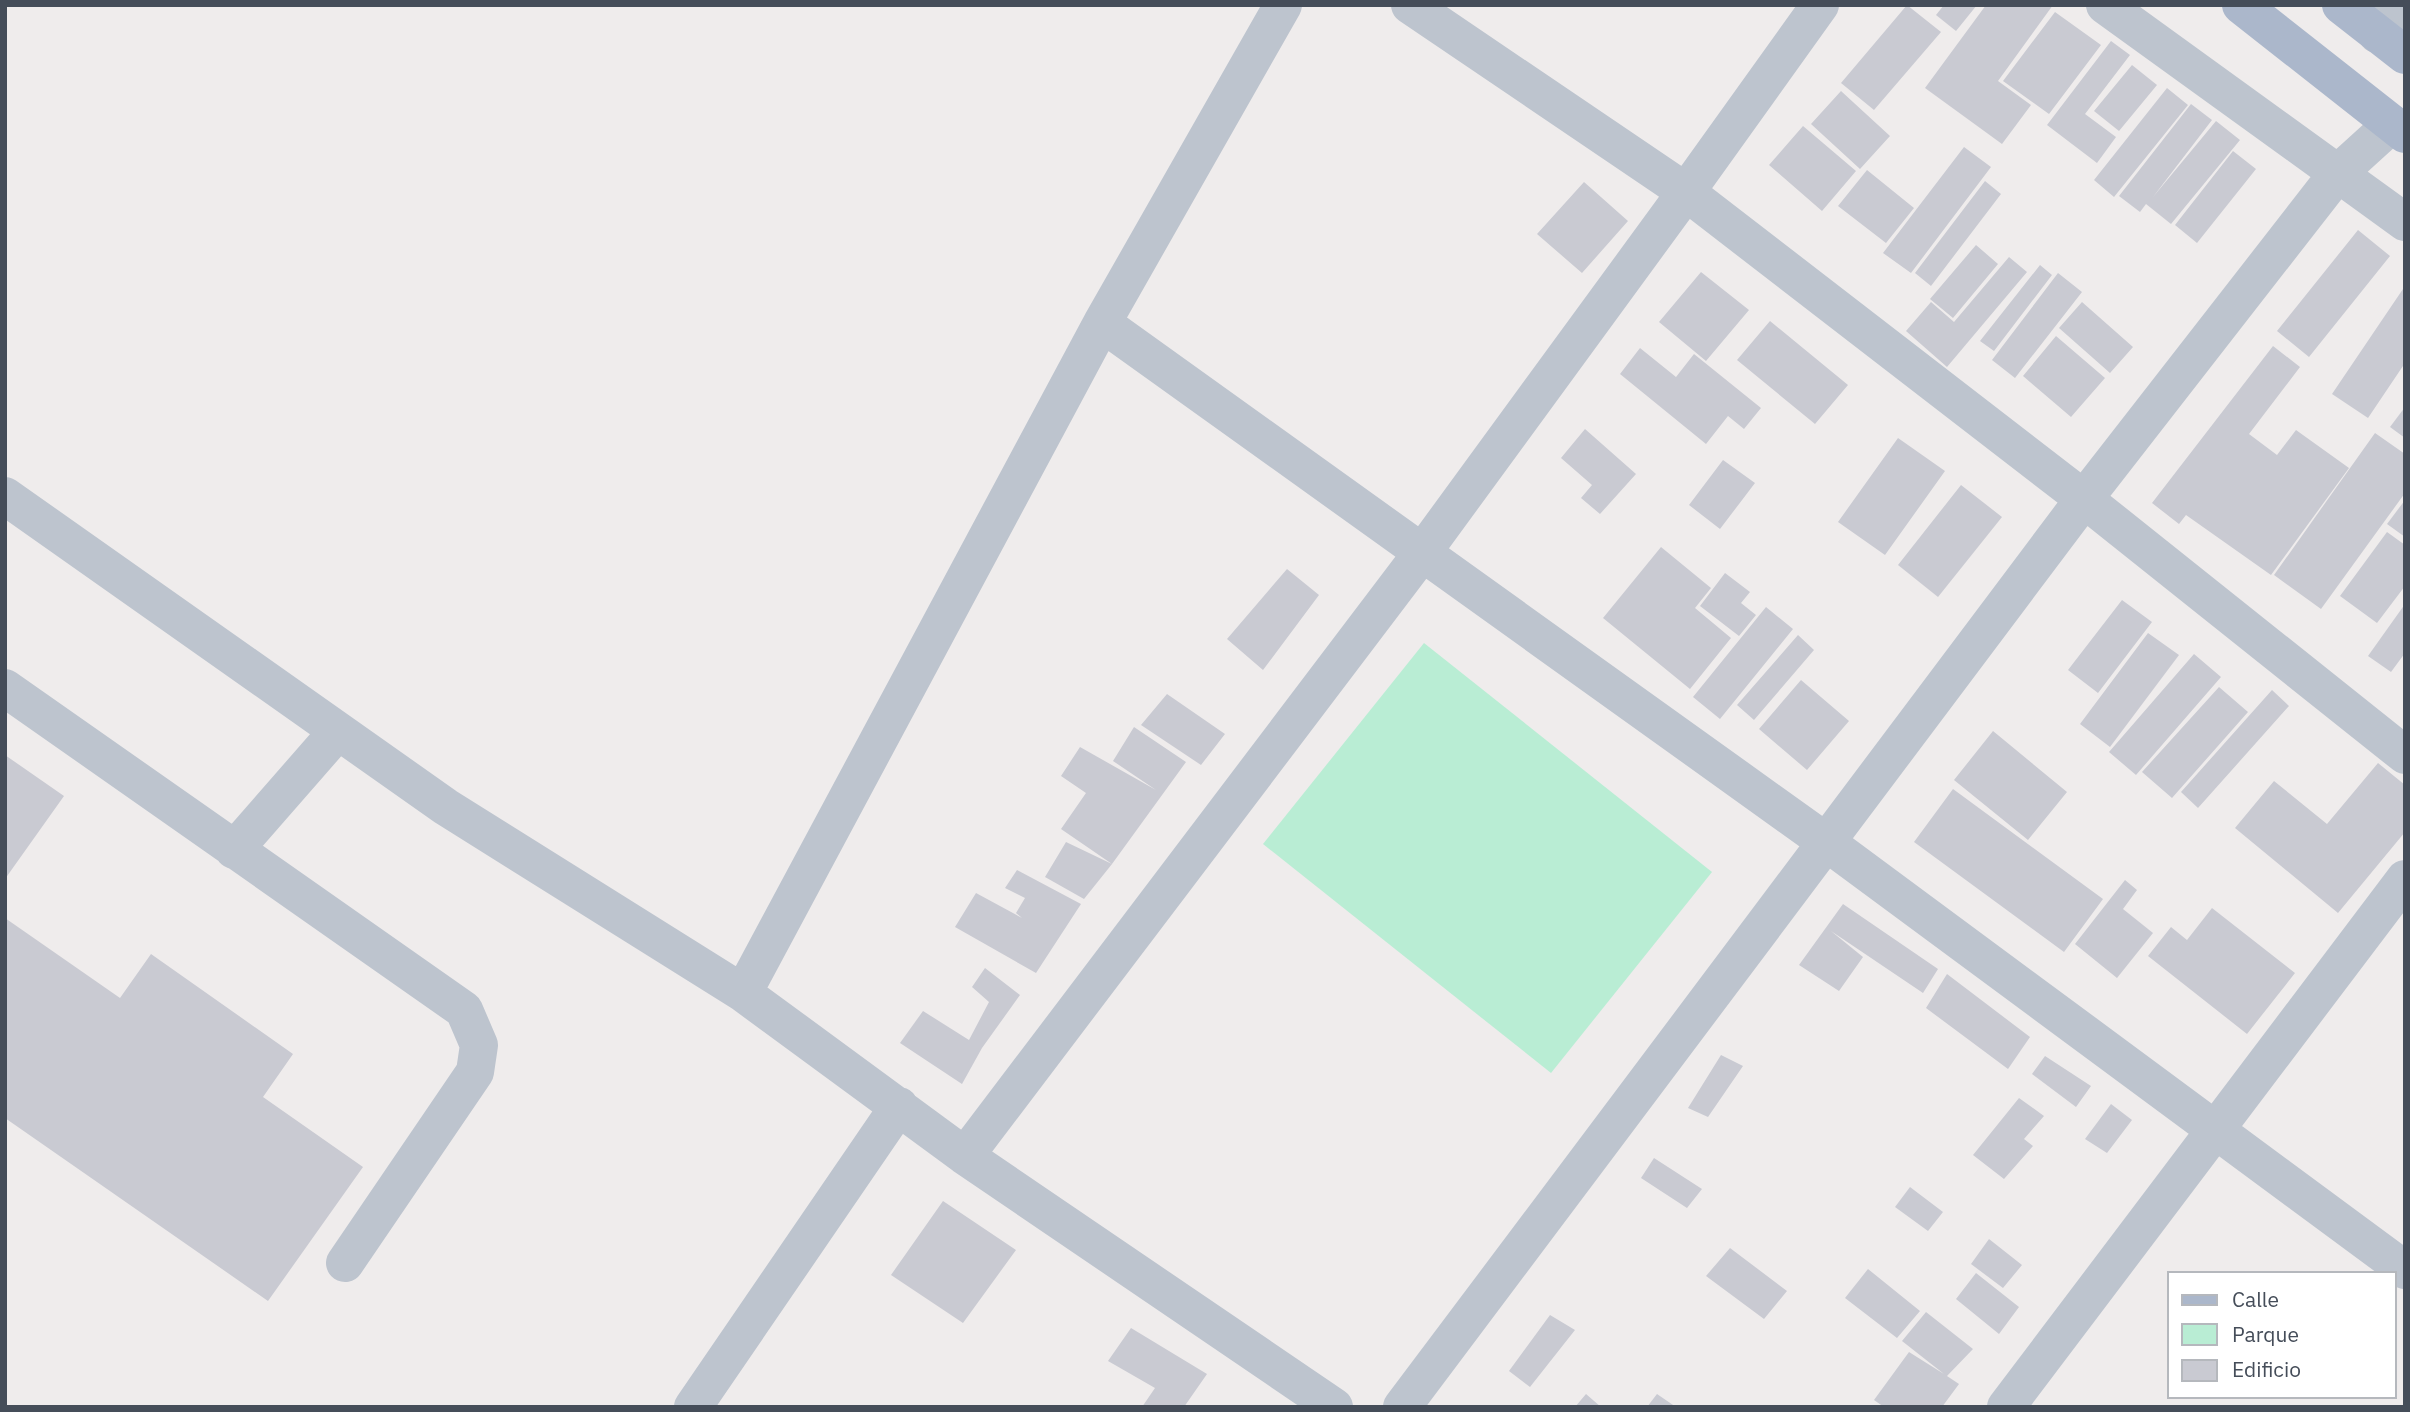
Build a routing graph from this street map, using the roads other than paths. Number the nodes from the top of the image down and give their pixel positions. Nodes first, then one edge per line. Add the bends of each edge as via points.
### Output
1 (1283, 5) edge
2 (1409, 5) edge
3 (1820, 5) edge
4 (2105, 5) edge
5 (2241, 5) edge
6 (2342, 5) edge
7 (2394, 31) edge
8 (2398, 129) edge
9 (2337, 174) junction
10 (1686, 192) junction
11 (2405, 222) edge
12 (1102, 323) junction
13 (5, 496) edge
14 (2084, 499) junction
15 (1422, 553) junction
16 (5, 688) edge
17 (338, 731) junction
18 (2405, 755) edge
19 (1826, 842) junction
20 (234, 850) junction
21 (2405, 879) edge
22 (743, 993) junction
23 (899, 1106) junction
24 (2217, 1130) junction
25 (965, 1156) junction
26 (345, 1263) dead end
27 (2405, 1270) edge
28 (693, 1407) edge
29 (1334, 1407) edge
30 (1402, 1407) edge
31 (2006, 1407) edge

1 - 12 street
2 - 10 street
3 - 10 street
4 - 9 street
5 - 8 main road
6 - 7 main road
8 - 9 street
9 - 11 street
9 - 14 street
10 - 14 street
10 - 15 street
12 - 15 street
12 - 22 street
13 - 17 street
14 - 18 street
14 - 19 street
15 - 19 street
15 - 25 street
16 - 20 street
17 - 20 street
17 - 22 street via 446,807
19 - 24 street
19 - 30 street
20 - 26 street via 464,1010 479,1045 475,1072
21 - 24 street
22 - 23 street
23 - 25 street
23 - 28 street
24 - 27 street
24 - 31 street
25 - 29 street

